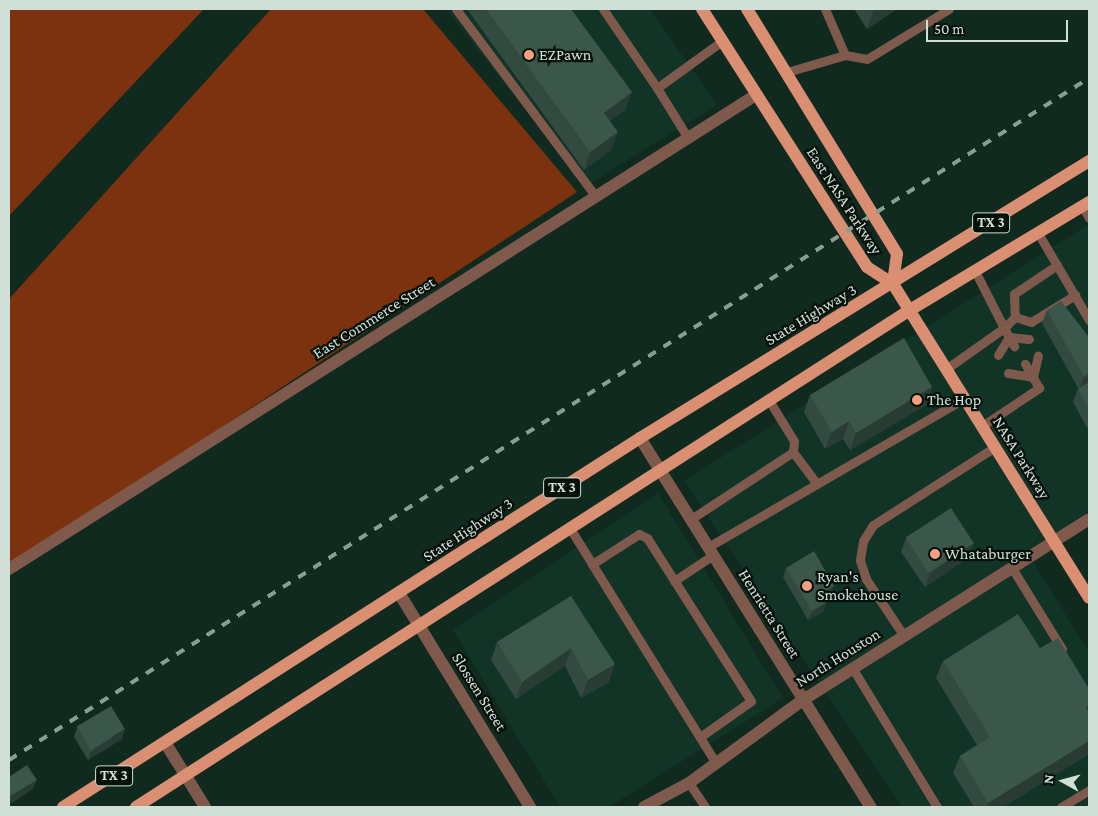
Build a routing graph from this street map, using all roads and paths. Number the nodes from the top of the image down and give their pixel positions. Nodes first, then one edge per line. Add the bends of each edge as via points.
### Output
1 (456, 9) edge
2 (603, 9) edge
3 (702, 9) edge
4 (747, 9) edge
5 (825, 9) edge
6 (949, 9) edge
7 (722, 41) junction
8 (845, 56) junction
9 (788, 72) junction
10 (657, 88) junction
11 (756, 95) junction
12 (688, 138) junction
13 (1089, 161) edge
14 (596, 197) junction
15 (1086, 204) edge
16 (1089, 218) edge
17 (1038, 233) junction
18 (1057, 265) junction
19 (975, 271) junction
20 (893, 284) junction
21 (1075, 295) junction
22 (910, 310) junction
23 (1015, 317) junction
24 (1089, 320) edge
25 (1006, 333) junction
26 (1029, 339) dead end
27 (1014, 346) dead end
28 (998, 355) dead end
29 (1038, 356) dead end
30 (1025, 364) dead end
31 (946, 368) junction
32 (1008, 373) dead end
33 (1032, 378) junction
34 (964, 398) junction
35 (770, 402) junction
36 (982, 426) junction
37 (640, 438) junction
38 (995, 446) junction
39 (793, 452) junction
40 (662, 473) junction
41 (817, 484) junction
42 (1089, 519) edge
43 (691, 520) junction
44 (571, 530) junction
45 (1054, 542) junction
46 (710, 551) junction
47 (592, 564) junction
48 (1012, 568) junction
49 (9, 569) edge
50 (674, 581) junction
51 (399, 593) junction
52 (1089, 598) edge
53 (418, 624) junction
54 (904, 636) junction
55 (1069, 660) edge
56 (853, 669) junction
57 (803, 700) junction
58 (700, 737) junction
59 (166, 744) junction
60 (716, 763) junction
61 (186, 776) junction
62 (689, 782) junction
63 (1089, 790) edge
64 (62, 807) edge
65 (136, 807) edge
66 (204, 807) edge
67 (530, 807) edge
68 (644, 807) edge
69 (705, 807) edge
70 (872, 807) edge
71 (937, 807) edge
72 (1062, 807) edge

1 - 14 lane
2 - 10 lane
3 - 7 main road, East NASA Parkway
4 - 9 main road, East NASA Parkway
5 - 8 lane
6 - 8 lane via 867,59
7 - 10 lane
7 - 11 main road, East NASA Parkway
8 - 9 lane
9 - 20 main road, East NASA Parkway via 897,254
10 - 12 lane
11 - 12 street, East Commerce Street
11 - 20 main road, East NASA Parkway via 867,267
12 - 14 street, East Commerce Street
13 - 20 main road, TX 3
14 - 49 street, East Commerce Street
15 - 16 lane
15 - 17 main road, TX 3
17 - 18 lane
17 - 19 main road, TX 3
18 - 21 lane
18 - 23 lane via 1014,294
19 - 22 main road, TX 3
19 - 25 lane
20 - 22 main road, NASA Parkway
20 - 37 main road, State Highway 3 / TX 3
21 - 23 lane via 1031,322
21 - 24 lane
22 - 31 main road, NASA Parkway
22 - 35 main road, TX 3
23 - 25 lane
25 - 26 lane
25 - 27 lane
25 - 28 lane
25 - 31 lane
29 - 33 lane
30 - 33 lane
31 - 34 main road, NASA Parkway
32 - 33 lane
33 - 36 lane via 1039,388
34 - 36 main road, NASA Parkway
34 - 41 lane
35 - 39 lane via 794,441
35 - 40 main road, TX 3
36 - 38 main road, NASA Parkway
37 - 40 street, Henrietta Street
37 - 51 main road, State Highway 3 / TX 3
38 - 45 main road, NASA Parkway
38 - 54 lane via 873,524 863,541 860,560 866,579
39 - 41 lane
39 - 43 lane
40 - 43 street, Henrietta Street
40 - 44 main road, TX 3
41 - 46 lane
42 - 45 street, North Houston
43 - 46 street, Henrietta Street
44 - 47 lane
44 - 53 main road, TX 3
45 - 48 street, North Houston
45 - 52 main road, NASA Parkway
46 - 50 lane
46 - 57 street, Henrietta Street
47 - 50 lane via 643,535
47 - 58 lane
48 - 54 street, North Houston
48 - 55 lane
50 - 58 lane via 750,701
51 - 53 street, Slossen Street
51 - 59 main road, State Highway 3 / TX 3
53 - 61 main road, TX 3
53 - 67 street, Slossen Street
54 - 56 street, North Houston
56 - 57 street, North Houston
56 - 71 lane
57 - 60 street, North Houston
57 - 70 street, Henrietta Street
58 - 60 lane
59 - 61 street
59 - 64 main road, State Highway 3 / TX 3
60 - 62 street, North Houston
61 - 65 main road, TX 3
61 - 66 street
62 - 68 street, North Houston
62 - 69 lane
63 - 72 lane

